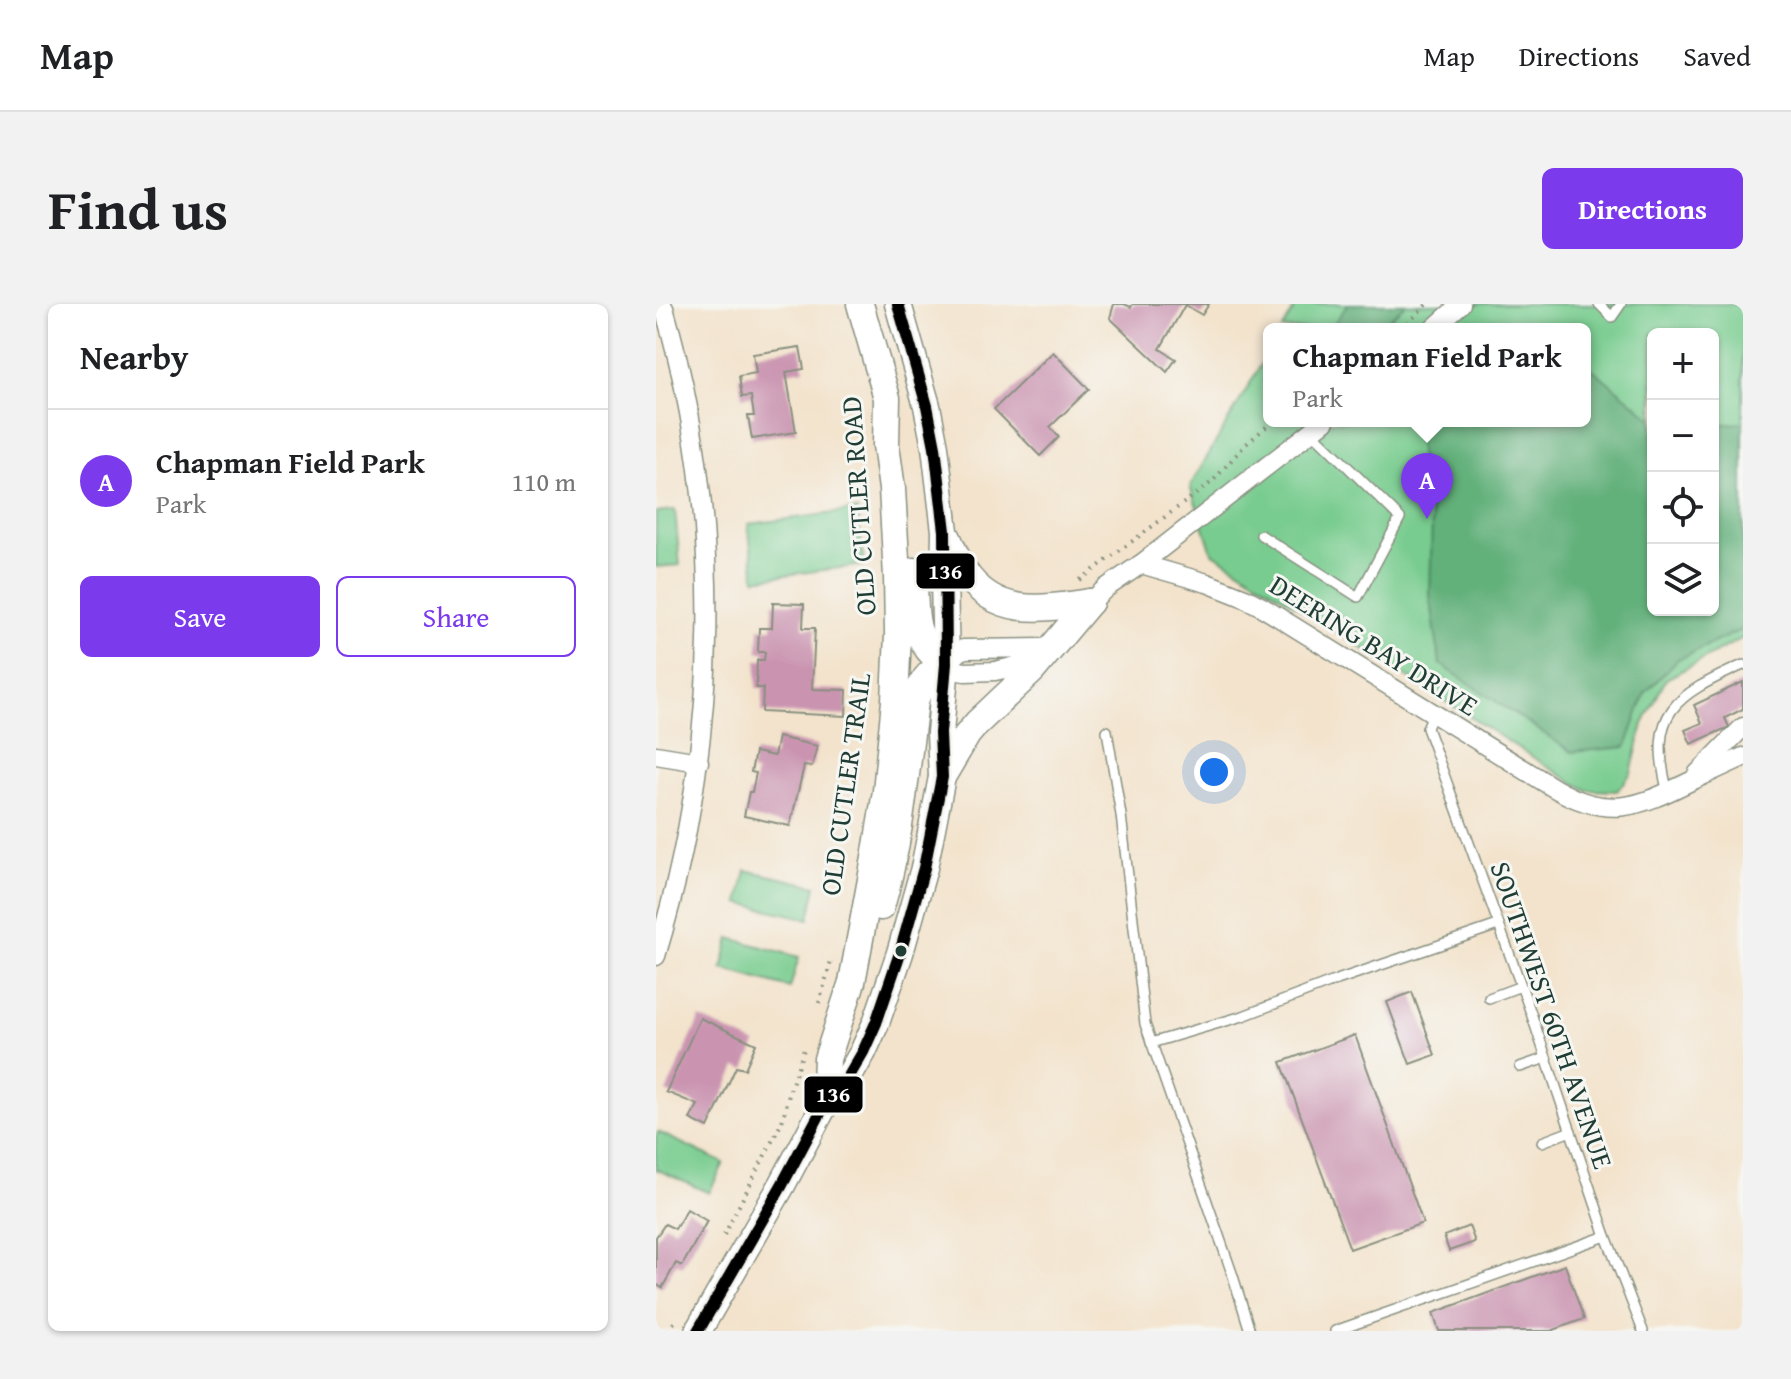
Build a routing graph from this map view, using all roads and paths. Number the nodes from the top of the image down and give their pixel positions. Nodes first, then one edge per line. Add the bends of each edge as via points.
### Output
1 (860, 304) edge
2 (898, 304) edge
3 (1427, 304) edge
4 (1461, 304) edge
5 (1599, 304) edge
6 (1621, 304) edge
7 (664, 308) dead end
8 (1408, 323) edge
9 (1440, 323) edge
10 (887, 398) junction
11 (1266, 427) edge
12 (1319, 427) edge
13 (945, 531) junction
14 (1261, 535) dead end
15 (1141, 564) junction
16 (1072, 582) dead end
17 (1090, 602) junction
18 (946, 664) junction
19 (1743, 665) edge
20 (1433, 714) junction
21 (1743, 727) edge
22 (1107, 731) dead end
23 (656, 755) edge
24 (1743, 757) edge
25 (699, 762) junction
26 (942, 777) junction
27 (1690, 781) junction
28 (1668, 793) junction
29 (1498, 925) junction
30 (834, 950) dead end
31 (656, 956) edge
32 (852, 982) junction
33 (1521, 986) junction
34 (1489, 998) dead end
35 (818, 1007) dead end
36 (1151, 1043) junction
37 (805, 1045) dead end
38 (1546, 1058) junction
39 (1520, 1067) dead end
40 (825, 1104) junction
41 (1571, 1131) junction
42 (1542, 1142) dead end
43 (1606, 1236) junction
44 (721, 1241) dead end
45 (683, 1308) dead end
46 (669, 1331) edge
47 (698, 1331) edge
48 (1250, 1331) edge
49 (1335, 1331) edge
50 (1643, 1331) edge

1 - 10 main road, OLD CUTLER ROAD
2 - 13 main road via 927,406
3 - 8 path
4 - 9 street
5 - 6 lane via 1612,317
7 - 25 street via 691,422 703,520 707,639
10 - 18 main road via 909,486 917,624 925,647
10 - 32 main road, OLD CUTLER ROAD via 897,660 886,791
11 - 16 path via 1212,482
12 - 14 lane via 1400,518 1358,597
12 - 15 street
13 - 17 main road via 963,570 997,600 1035,608
13 - 18 main road
15 - 17 street
15 - 20 street, DEERING BAY DRIVE via 1253,602
17 - 18 street via 1043,648 963,649
17 - 26 main road via 1033,670 977,723
18 - 26 main road
18 - 32 main road via 935,668 919,687 895,859
19 - 28 lane via 1675,704 1661,741
20 - 28 street, DEERING BAY DRIVE via 1583,803 1622,807
20 - 29 lane, SOUTHWEST 60TH AVENUE via 1427,728
21 - 27 street, DEERING BAY DRIVE
22 - 36 lane
23 - 25 street
24 - 27 street, DEERING BAY DRIVE
25 - 31 street via 682,858
26 - 40 main road via 924,868 876,1023 848,1078
27 - 28 street, DEERING BAY DRIVE
29 - 33 lane, SOUTHWEST 60TH AVENUE
29 - 36 lane via 1243,1016
30 - 35 path
32 - 40 main road via 827,1059
33 - 34 lane
33 - 38 lane, SOUTHWEST 60TH AVENUE
36 - 48 lane
37 - 44 path via 782,1122
38 - 39 lane
38 - 41 lane, SOUTHWEST 60TH AVENUE
40 - 47 main road
41 - 42 lane
41 - 43 lane, SOUTHWEST 60TH AVENUE
43 - 49 lane
43 - 50 lane, SOUTHWEST 60TH AVENUE
45 - 46 path

